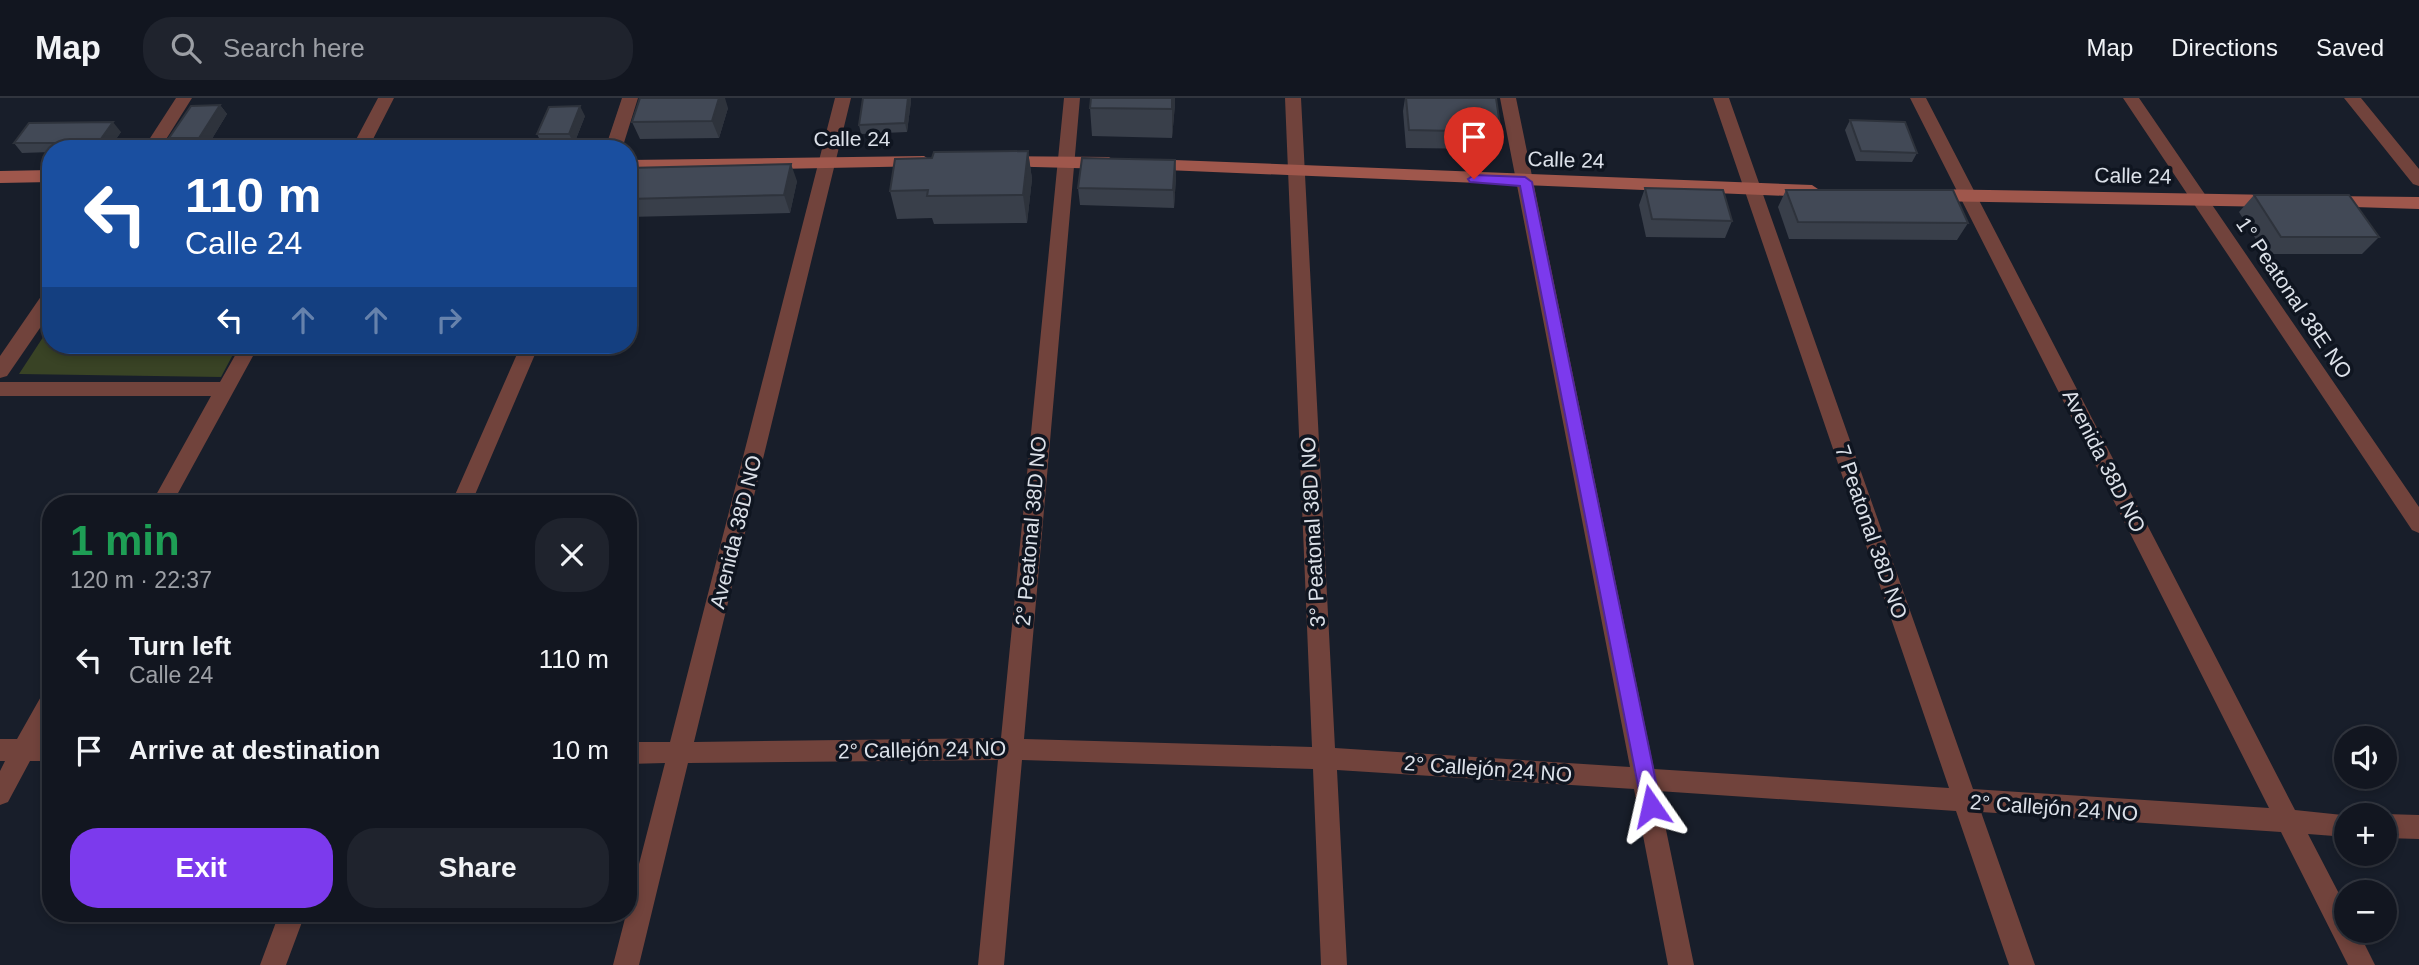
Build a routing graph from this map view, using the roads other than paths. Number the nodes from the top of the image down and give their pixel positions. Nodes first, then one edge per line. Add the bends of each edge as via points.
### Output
1 (184, 98) edge
2 (386, 98) edge
3 (630, 98) edge
4 (844, 98) edge
5 (1072, 98) edge
6 (1293, 98) edge
7 (1508, 98) edge
8 (1721, 98) edge
9 (1919, 98) edge
10 (2131, 98) edge
11 (2352, 98) edge
12 (156, 140) edge
13 (364, 140) edge
14 (616, 140) edge
15 (830, 162) junction
16 (941, 162) edge
17 (982, 162) edge
18 (1065, 162) junction
19 (637, 166) edge
20 (1295, 170) junction
21 (42, 176) edge
22 (0, 177) edge
23 (2419, 180) edge
24 (1525, 182) junction
25 (1752, 189) junction
26 (1833, 192) edge
27 (1915, 194) edge
28 (1969, 196) junction
29 (2200, 200) junction
30 (2419, 204) edge
31 (42, 310) edge
32 (245, 354) edge
33 (526, 354) edge
34 (0, 371) edge
35 (0, 389) edge
36 (225, 389) junction
37 (166, 495) edge
38 (465, 495) edge
39 (2419, 524) edge
40 (42, 711) edge
41 (1011, 749) junction
42 (11, 750) edge
43 (42, 750) edge
44 (637, 753) edge
45 (680, 753) junction
46 (1324, 758) junction
47 (1647, 779) junction
48 (0, 794) edge
49 (1965, 802) junction
50 (2290, 823) junction
51 (2334, 825) edge
52 (2397, 826) edge
53 (2419, 827) edge
54 (289, 922) edge
55 (637, 922) edge
56 (637, 922) edge
57 (273, 965) edge
58 (626, 965) edge
59 (991, 965) edge
60 (1334, 965) edge
61 (1681, 965) edge
62 (2022, 965) edge
63 (2362, 965) edge

1 - 12 street
2 - 13 street
3 - 14 street
4 - 15 street, Avenida 38D NO
5 - 18 street, 2° Peatonal 38D NO
6 - 20 street, 3° Peatonal 38D NO
7 - 24 street
8 - 25 street, 7 Peatonal 38D NO
9 - 28 street, Avenida 38D NO
10 - 29 street, 1° Peatonal 38E NO
11 - 23 street
15 - 16 street, Calle 24
15 - 19 street, Calle 24
15 - 45 street, Avenida 38D NO
17 - 18 street, Calle 24
18 - 20 street, Calle 24
18 - 41 street, 2° Peatonal 38D NO
20 - 24 street, Calle 24
20 - 46 street, 3° Peatonal 38D NO
21 - 22 street
24 - 25 street, Calle 24
24 - 47 street
25 - 26 street, Calle 24
25 - 49 street, 7 Peatonal 38D NO
27 - 28 street, Calle 24
28 - 29 street, Calle 24
28 - 50 street, Avenida 38D NO
29 - 30 street, Calle 24
29 - 39 street, 1° Peatonal 38E NO
31 - 34 street
32 - 36 street
33 - 38 street
35 - 36 street
36 - 37 street
40 - 42 street
41 - 45 street, 2° Callejón 24 NO
41 - 46 street, 2° Callejón 24 NO
41 - 59 street, 2° Peatonal 38D NO
42 - 43 street
42 - 48 street
44 - 45 street, 2° Callejón 24 NO
45 - 55 street, Avenida 38D NO
46 - 47 street, 2° Callejón 24 NO
46 - 60 street, 3° Peatonal 38D NO
47 - 49 street, 2° Callejón 24 NO
47 - 61 street
49 - 50 street, 2° Callejón 24 NO
49 - 62 street, 7 Peatonal 38D NO
50 - 51 street, 2° Callejón 24 NO
50 - 63 street, Avenida 38D NO
52 - 53 street
54 - 57 street
56 - 58 street, Avenida 38D NO

